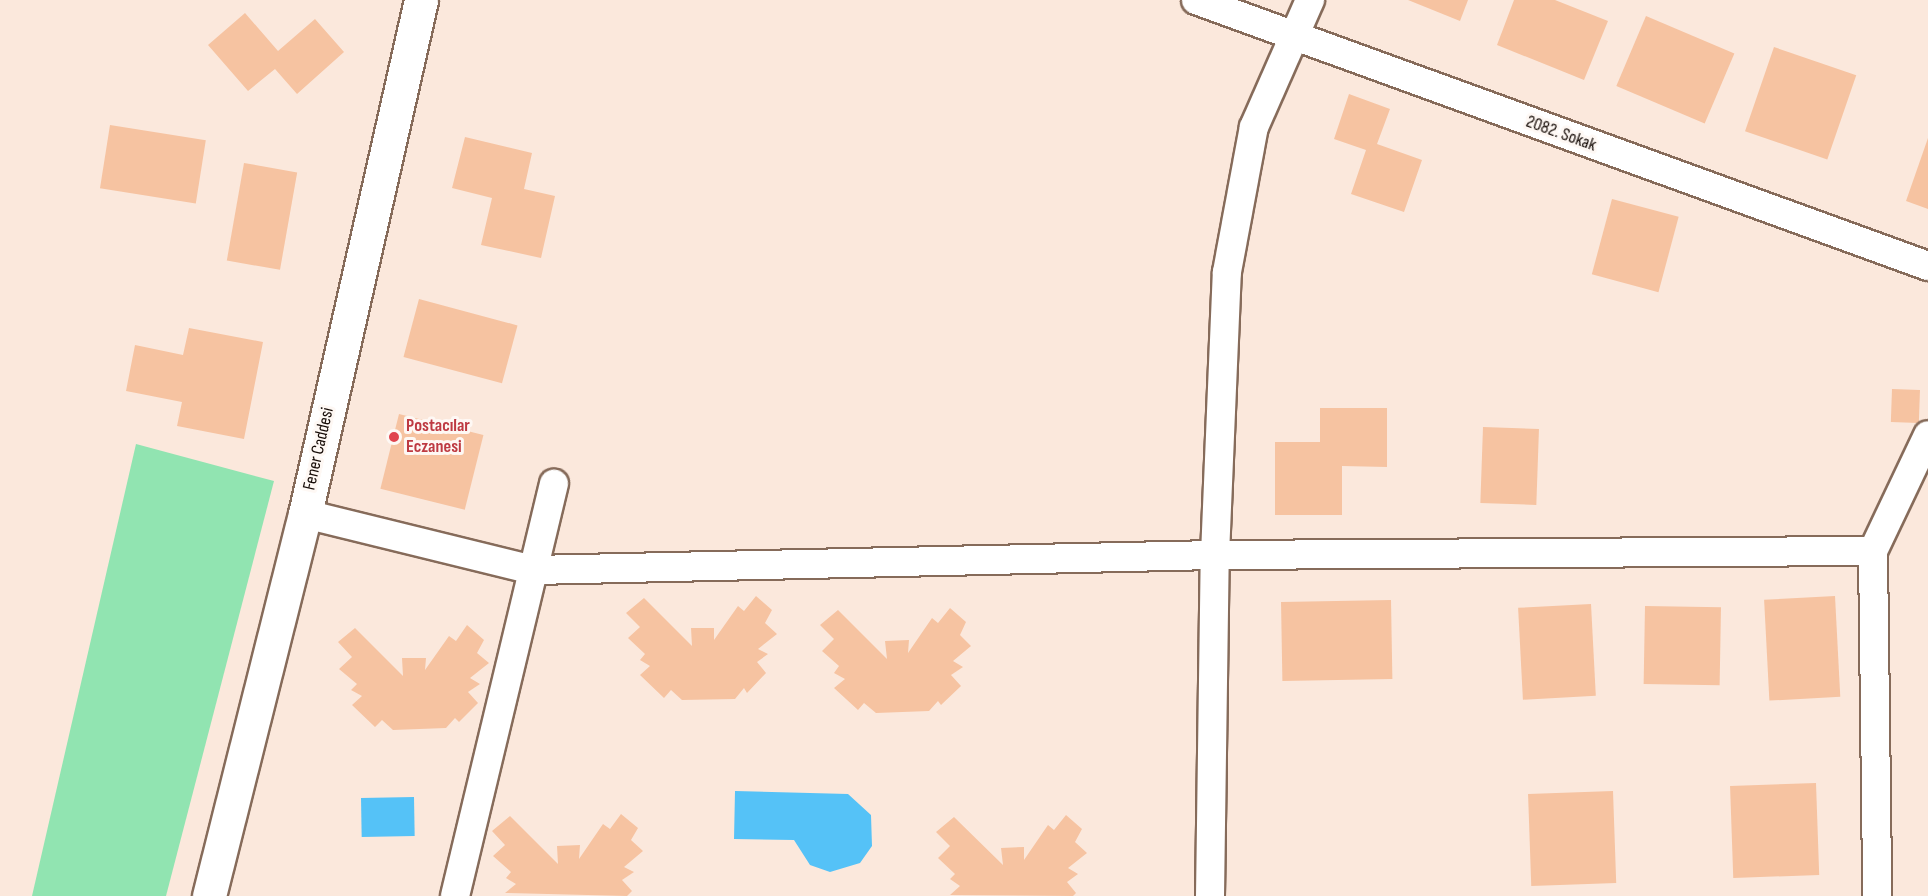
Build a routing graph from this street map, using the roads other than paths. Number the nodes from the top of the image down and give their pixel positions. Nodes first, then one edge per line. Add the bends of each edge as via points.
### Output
1 (421, 0) edge
2 (1196, 0) edge
3 (1310, 0) edge
4 (1293, 37) junction
5 (1928, 266) edge
6 (1928, 435) edge
7 (554, 484) dead end
8 (305, 514) junction
9 (1873, 551) junction
10 (1215, 555) junction
11 (533, 570) junction
12 (209, 896) edge
13 (455, 896) edge
14 (1210, 896) edge
15 (1877, 896) edge

1 - 8 street, Fener Caddesi
2 - 4 street, 2082. Sokak
3 - 4 street
4 - 5 street, 2082. Sokak
4 - 10 street via 1254,127 1227,272
6 - 9 street
7 - 11 street
8 - 11 street
8 - 12 street, Fener Caddesi
9 - 10 street
9 - 15 street
10 - 11 street
10 - 14 street
11 - 13 street

